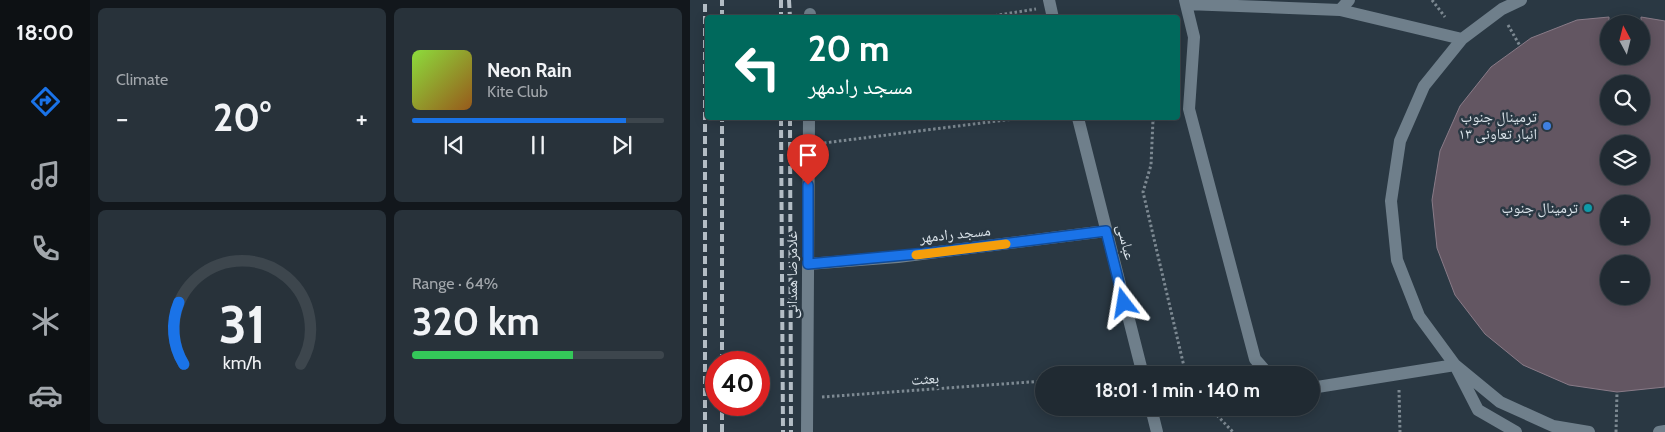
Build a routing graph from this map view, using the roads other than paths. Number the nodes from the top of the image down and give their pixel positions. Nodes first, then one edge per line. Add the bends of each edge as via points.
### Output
1 (1521, 0) edge
2 (1186, 2) edge
3 (1345, 5) edge
4 (1462, 39) junction
5 (809, 120) edge
6 (1078, 120) edge
7 (1106, 231) junction
8 (808, 264) junction
9 (1454, 365) junction
10 (1141, 366) edge
11 (1261, 366) edge
12 (1320, 387) edge
13 (1153, 416) edge
14 (807, 432) edge
15 (1157, 432) edge
16 (1516, 432) edge
17 (1590, 432) edge
18 (1659, 432) edge
19 (1665, 432) edge

1 - 4 street via 1502,9
2 - 3 street
2 - 11 street via 1194,37 1189,109 1255,360
3 - 4 street
4 - 9 street via 1424,86 1400,141 1390,201 1397,260 1419,316
5 - 8 street, غلامرضا همدانی
6 - 7 street, عباسی
7 - 8 street, مسجد رادمهر via 907,256
7 - 10 street, عباسی
8 - 14 street, غلامرضا همدانی
9 - 12 street
9 - 16 street via 1478,410
9 - 17 street via 1500,402 1553,426
13 - 15 street
18 - 19 street

